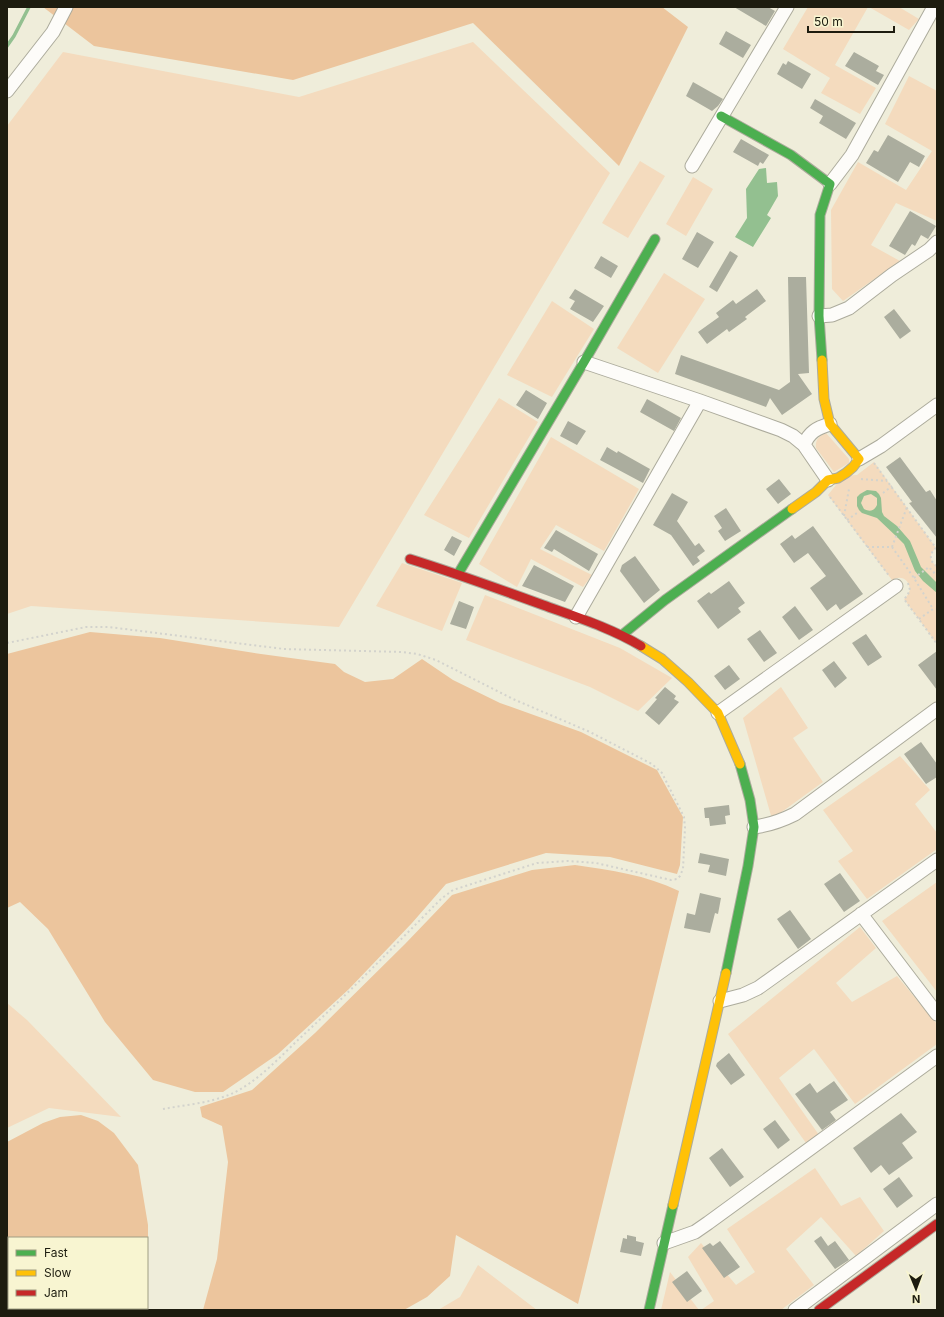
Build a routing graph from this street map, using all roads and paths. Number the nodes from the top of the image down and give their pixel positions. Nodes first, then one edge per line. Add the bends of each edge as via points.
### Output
1 (66, 7) edge
2 (787, 7) edge
3 (934, 7) edge
4 (7, 91) edge
5 (721, 116) junction
6 (692, 166) dead end
7 (830, 184) junction
8 (655, 239) dead end
9 (937, 242) edge
10 (820, 316) junction
11 (584, 362) junction
12 (700, 401) junction
13 (937, 405) edge
14 (830, 424) junction
15 (804, 445) junction
16 (864, 463) junction
17 (843, 476) junction
18 (859, 479) dead end
19 (828, 480) junction
20 (888, 481) junction
21 (892, 486) junction
22 (883, 493) dead end
23 (828, 495) dead end
24 (907, 507) junction
25 (857, 513) dead end
26 (844, 516) junction
27 (847, 520) junction
28 (867, 547) junction
29 (892, 547) junction
30 (410, 559) dead end
31 (937, 566) edge
32 (458, 574) junction
33 (937, 576) edge
34 (914, 578) junction
35 (898, 582) junction
36 (933, 609) junction
37 (937, 609) edge
38 (576, 617) junction
39 (919, 620) junction
40 (622, 635) junction
41 (7, 643) edge
42 (937, 644) edge
43 (937, 709) edge
44 (718, 713) junction
45 (754, 827) junction
46 (937, 860) edge
47 (862, 914) junction
48 (720, 1000) junction
49 (937, 1014) edge
50 (937, 1056) edge
51 (163, 1109) dead end
52 (937, 1204) edge
53 (937, 1224) edge
54 (664, 1243) junction
55 (649, 1310) edge
56 (795, 1310) edge
57 (819, 1310) edge

1 - 4 street via 53,32
2 - 5 street
3 - 7 street via 852,155
5 - 6 street
5 - 7 street via 788,152
7 - 10 street via 820,215
8 - 11 street
9 - 10 street via 849,308 832,315
10 - 14 street via 824,399
11 - 12 street
11 - 32 street
12 - 15 street via 782,430
12 - 38 street
13 - 16 street via 881,446
14 - 15 street via 812,432
14 - 16 street
15 - 19 street
16 - 17 street
16 - 20 path via 874,462
17 - 19 street
17 - 26 path via 849,485
18 - 20 path
19 - 40 street via 816,492 665,600
20 - 21 path
21 - 22 path
21 - 24 path
23 - 26 path
24 - 29 path
24 - 31 path via 936,548 930,556
25 - 27 path
26 - 27 path
27 - 28 path
28 - 29 path
28 - 35 path
29 - 34 path
30 - 32 street
32 - 38 street
33 - 34 path via 930,567
34 - 36 path
35 - 39 path via 908,582 910,590 904,599
35 - 44 street
36 - 37 path
36 - 39 path
38 - 40 street
39 - 42 path
40 - 44 street via 662,659
41 - 51 path via 86,627 109,627 284,649 417,654 436,660 513,699 590,732 652,764 662,773 684,817 683,869 677,879 671,880 596,863 568,861 537,863 453,890 346,995 247,1086 213,1100
43 - 45 street via 795,814 770,825
44 - 45 street via 739,761 750,800
45 - 48 street
46 - 47 street
47 - 48 street via 758,988 743,995
47 - 49 street
48 - 54 street
50 - 54 street via 695,1232
52 - 56 street
53 - 57 street
54 - 55 street

